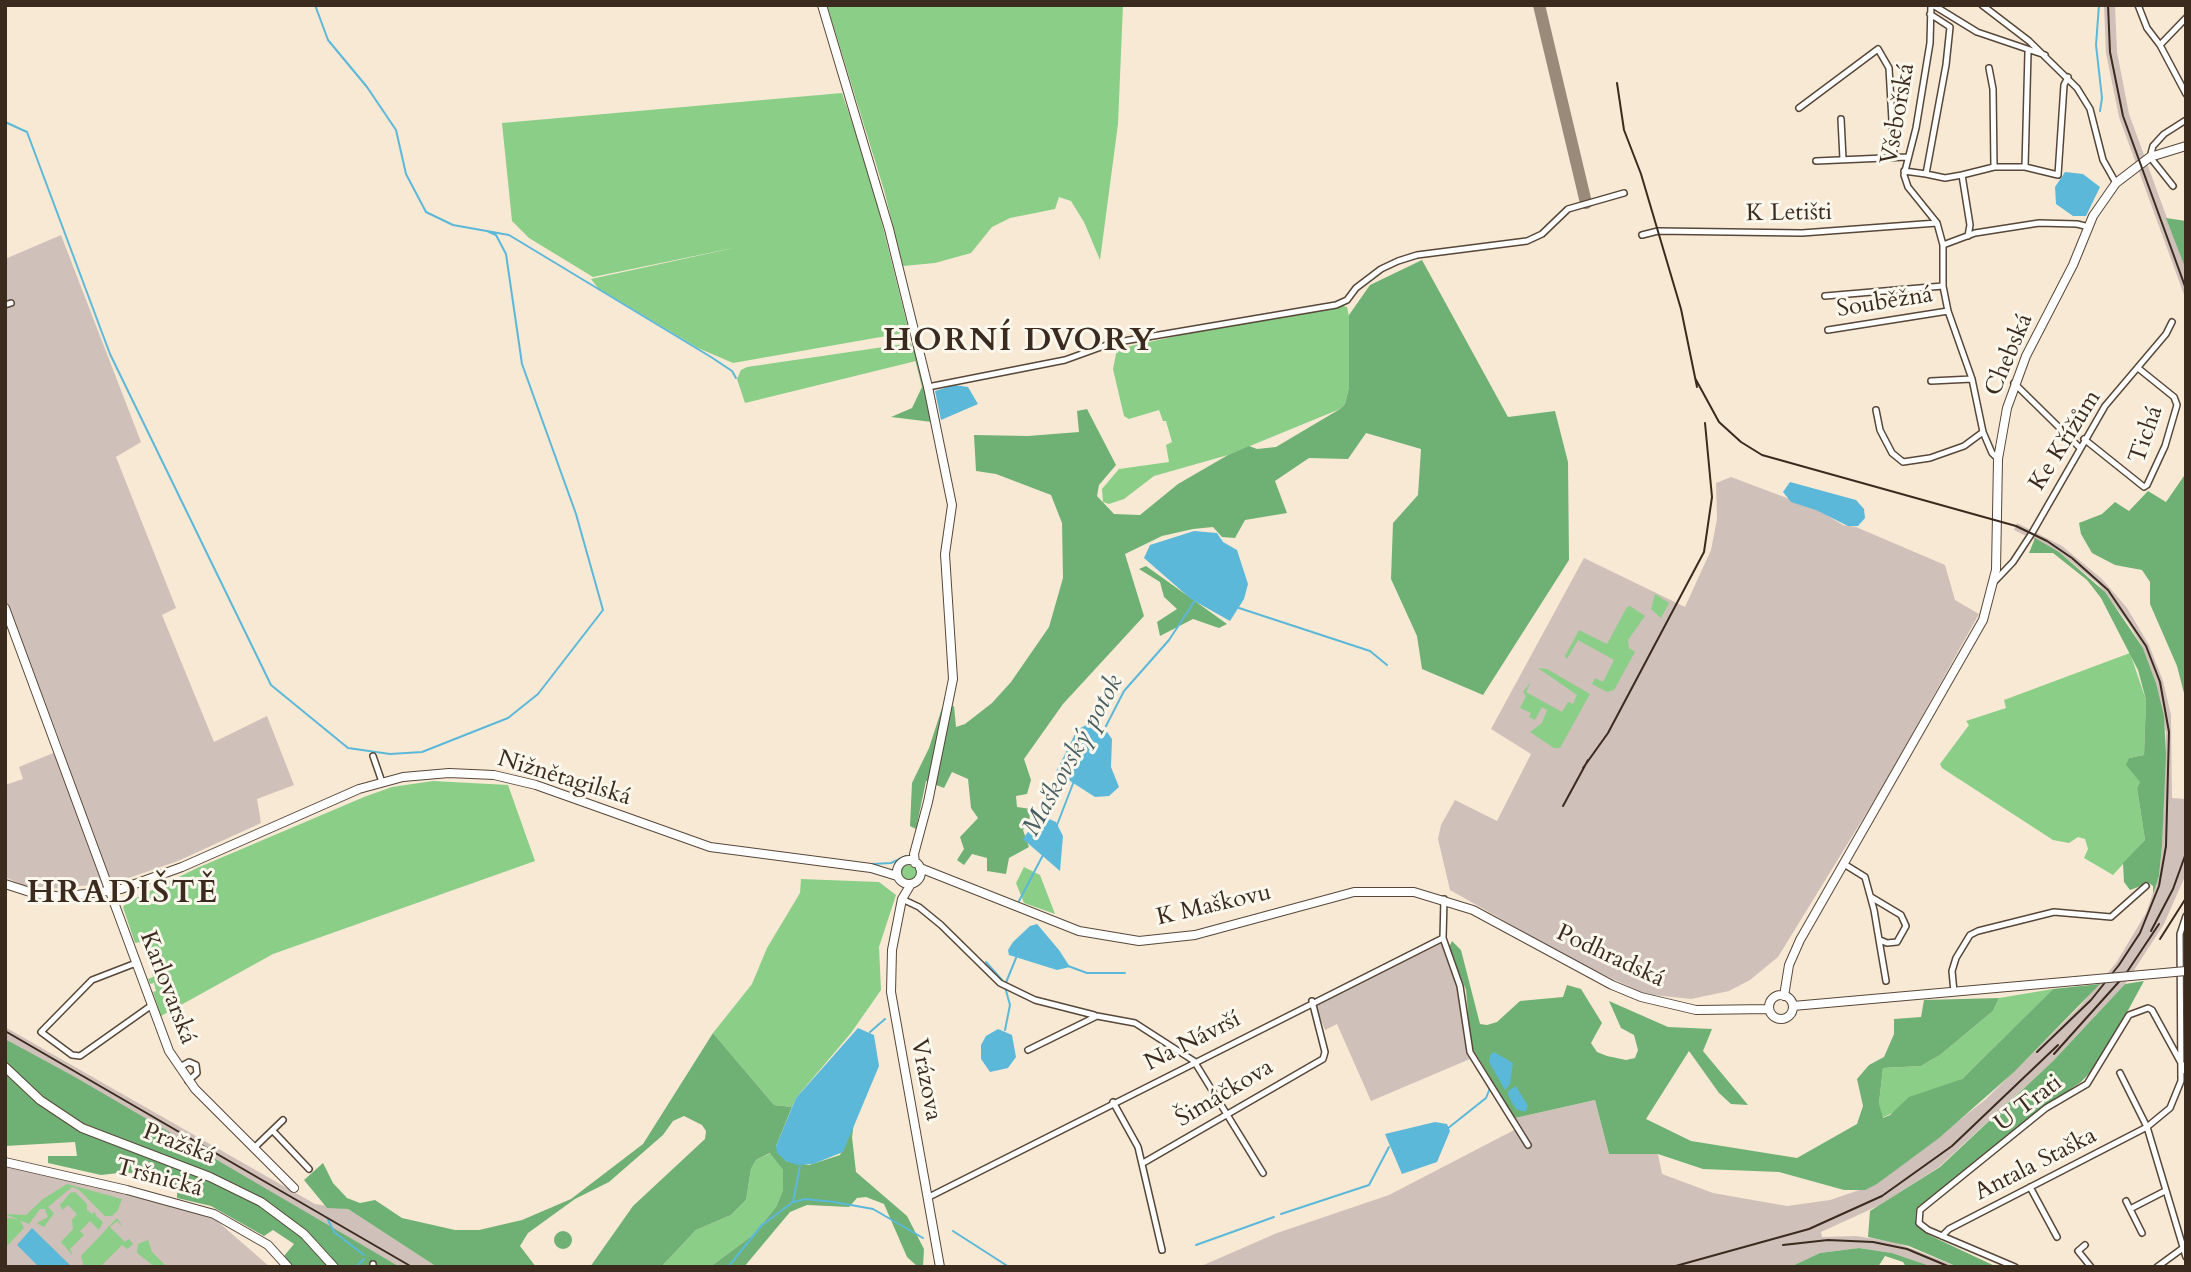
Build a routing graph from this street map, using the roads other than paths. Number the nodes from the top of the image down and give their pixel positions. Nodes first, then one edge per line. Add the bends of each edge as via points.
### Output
1 (822, 5) edge
2 (1932, 5) edge
3 (1982, 5) edge
4 (2138, 5) edge
5 (1930, 14) junction
6 (2186, 18) edge
7 (2160, 45) junction
8 (2028, 52) junction
9 (2046, 55) junction
10 (1989, 68) dead end
11 (2068, 77) junction
12 (2186, 94) edge
13 (1799, 108) dead end
14 (1841, 119) dead end
15 (2186, 120) edge
16 (2186, 146) edge
17 (1894, 156) junction
18 (1906, 157) junction
19 (2150, 157) junction
20 (1843, 159) junction
21 (1816, 161) dead end
22 (1994, 167) junction
23 (2025, 167) junction
24 (1904, 171) junction
25 (1926, 174) junction
26 (1962, 175) junction
27 (2116, 183) junction
28 (2173, 186) dead end
29 (1624, 193) dead end
30 (1937, 223) junction
31 (2089, 228) junction
32 (1642, 235) dead end
33 (1968, 236) junction
34 (1943, 245) junction
35 (1943, 286) junction
36 (1825, 296) dead end
37 (1948, 311) junction
38 (2172, 322) dead end
39 (1828, 330) dead end
40 (2138, 368) junction
41 (1972, 379) junction
42 (1931, 381) dead end
43 (2014, 382) junction
44 (928, 387) junction
45 (1875, 410) dead end
46 (1983, 432) junction
47 (2084, 439) junction
48 (2079, 447) junction
49 (1998, 458) junction
50 (1994, 582) junction
51 (5, 608) edge
52 (373, 757) dead end
53 (382, 782) junction
54 (911, 862) junction
55 (1844, 864) junction
56 (871, 868) junction
57 (899, 878) junction
58 (943, 880) junction
59 (914, 882) junction
60 (5, 884) edge
61 (2146, 886) dead end
62 (109, 891) junction
63 (1871, 897) junction
64 (902, 899) junction
65 (1444, 899) junction
66 (2186, 916) edge
67 (1443, 938) junction
68 (1880, 940) junction
69 (136, 963) junction
70 (2186, 971) edge
71 (1886, 981) dead end
72 (1954, 992) junction
73 (1784, 996) junction
74 (1312, 1001) junction
75 (152, 1005) junction
76 (1793, 1006) junction
77 (1769, 1009) junction
78 (1097, 1016) junction
79 (1028, 1050) dead end
80 (1194, 1061) junction
81 (5, 1067) edge
82 (178, 1068) junction
83 (2184, 1069) edge
84 (2120, 1073) dead end
85 (188, 1080) junction
86 (1113, 1102) junction
87 (1226, 1113) junction
88 (283, 1120) dead end
89 (2147, 1126) junction
90 (273, 1131) junction
91 (1528, 1145) dead end
92 (254, 1148) junction
93 (5, 1162) edge
94 (1143, 1163) junction
95 (309, 1169) dead end
96 (1263, 1173) dead end
97 (2030, 1187) junction
98 (294, 1188) dead end
99 (2165, 1191) junction
100 (926, 1198) junction
101 (2126, 1201) dead end
102 (2130, 1209) junction
103 (2142, 1233) dead end
104 (1942, 1236) junction
105 (2057, 1237) dead end
106 (2085, 1245) dead end
107 (2183, 1248) junction
108 (1162, 1250) dead end
109 (2186, 1257) edge
110 (288, 1267) edge
111 (334, 1267) edge
112 (940, 1267) edge
113 (2015, 1267) edge
114 (2091, 1267) edge
115 (2157, 1267) edge

1 - 44 street via 889,229
2 - 5 street, Všebořská
2 - 8 street via 1977,32
3 - 9 street
4 - 7 street via 2147,29
5 - 18 street, Všebořská via 1930,43 1916,128
5 - 25 street via 1950,27
6 - 7 street
7 - 12 street
8 - 9 street
8 - 23 street
9 - 11 street
10 - 22 street
11 - 23 street via 2058,175
11 - 27 street via 2090,109 2103,160
13 - 17 street via 1878,49 1889,68
14 - 20 street
15 - 19 street via 2158,140
16 - 19 street, Chebská
17 - 18 street
17 - 20 street
18 - 24 street, Všebořská
19 - 27 street, Chebská
19 - 28 street
20 - 21 street
22 - 23 street
22 - 26 street
24 - 25 street
24 - 30 street, Všebořská via 1908,187
25 - 26 street
26 - 33 street
27 - 31 street, Chebská
29 - 44 street via 1568,209 1529,241 1398,261 1336,305 1112,343 1065,360
30 - 32 street, K Letišti via 1802,233 1658,231
30 - 34 street, Všebořská
31 - 33 street via 2039,223
31 - 43 street, Chebská
33 - 34 street
34 - 35 street, Všebořská
35 - 36 street
35 - 37 street, Všebořská
37 - 39 street, Souběžná
37 - 41 street, Všebořská
38 - 40 street, Ke Křížům
40 - 47 street, Ke Křížům
40 - 47 street, Tichá via 2174,397 2177,405 2165,446 2144,487
41 - 42 street
41 - 46 street, Všebořská
43 - 48 street
43 - 49 street, Chebská
44 - 54 street via 952,505 945,554 953,679
45 - 46 street via 1892,453 1903,462 1964,446
46 - 49 street, Všebořská
47 - 48 street, Ke Křížům
48 - 50 street, Ke Křížům via 2032,533
49 - 50 street, Chebská
50 - 55 street, Chebská via 1975,635
51 - 62 street, Karlovarská
52 - 53 street
53 - 56 street, Nižnětagilská via 434,773 501,777 536,785 710,847
53 - 62 street, Nižnětagilská via 160,876
54 - 56 street
54 - 57 street
54 - 58 street, K Maškovu
54 - 59 street
55 - 63 street via 1865,877
55 - 73 street via 1795,950
56 - 57 street, Nižnětagilská
57 - 59 street, Nižnětagilská
57 - 64 street
58 - 59 street, Nižnětagilská
58 - 65 street, K Maškovu via 1079,931 1139,941 1195,935 1354,892 1399,890
59 - 64 street, Vrázova
60 - 62 street, Nižnětagilská via 52,897
61 - 72 street via 2111,917 2054,912 1970,935 1953,964
62 - 69 street, Karlovarská
63 - 68 street
63 - 68 street via 1901,915 1906,926 1897,942
64 - 78 street via 942,925 1000,983 1035,1000
64 - 100 street, Vrázova via 892,950 891,992
65 - 67 street
65 - 77 street, Podhradská via 1474,909 1641,997 1706,1011
66 - 83 street, Antala Staška via 2180,934
67 - 74 street, Na Návrší
67 - 91 street via 1460,986 1470,1052
68 - 71 street
69 - 75 street, Karlovarská
69 - 75 street via 92,980 41,1029 43,1035 80,1056
70 - 72 street, bridge
72 - 76 street
73 - 76 street
73 - 77 street via 1772,999
74 - 80 street, Na Návrší
74 - 87 street, Šimáčkova via 1326,1055
75 - 82 street, Karlovarská
76 - 77 street via 1790,1016 1781,1020
78 - 79 street
78 - 80 street via 1135,1023
80 - 86 street, Na Návrší
80 - 87 street
81 - 111 street, Pražská via 40,1100 82,1128 210,1177 261,1202 304,1234
82 - 85 street, Karlovarská
82 - 85 street via 189,1062 196,1065 197,1073
83 - 89 street, Antala Staška via 2174,1101
83 - 104 street, U Trati via 2152,1010 2124,1018 2087,1084 2046,1108 1920,1210 1918,1219 1923,1227
84 - 89 street
85 - 92 street, Karlovarská
86 - 94 street
86 - 100 street, Na Návrší
87 - 94 street, Šimáčkova
87 - 96 street
88 - 90 street
89 - 97 street, Antala Staška
89 - 99 street
90 - 92 street
90 - 95 street
92 - 98 street, Karlovarská
93 - 110 street, Tršnická via 214,1214 268,1245
94 - 108 street
97 - 104 street, Antala Staška
97 - 105 street
99 - 102 street
99 - 107 street
100 - 112 street, Vrázova
101 - 102 street
102 - 103 street
104 - 113 street
106 - 114 street via 2078,1251
107 - 109 street
107 - 115 street

